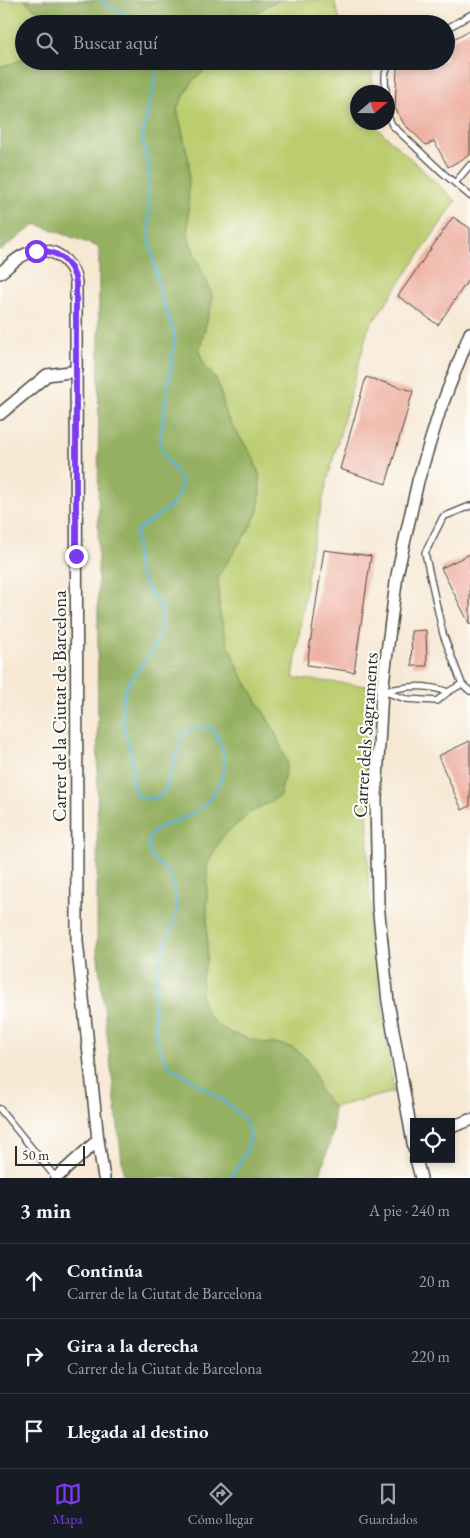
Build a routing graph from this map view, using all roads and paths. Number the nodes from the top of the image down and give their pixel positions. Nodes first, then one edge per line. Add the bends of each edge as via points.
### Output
1 (470, 15) edge
2 (455, 24) edge
3 (386, 70) edge
4 (386, 85) edge
5 (395, 128) edge
6 (470, 165) edge
7 (455, 183) junction
8 (470, 196) edge
9 (0, 273) edge
10 (470, 333) edge
11 (77, 371) junction
12 (0, 414) edge
13 (470, 506) edge
14 (462, 684) junction
15 (382, 691) junction
16 (448, 692) junction
17 (470, 692) edge
18 (0, 1110) edge
19 (470, 1120) edge
20 (410, 1126) edge
21 (455, 1126) edge
22 (98, 1140) junction
23 (417, 1163) edge
24 (56, 1178) edge
25 (104, 1178) edge
26 (421, 1178) edge

1 - 2 lane
3 - 4 lane
5 - 7 lane
6 - 7 lane
7 - 8 lane
9 - 11 street, Carrer de la Ciutat de Barcelona via 16,260 41,250 61,256 72,269 76,283
10 - 15 street, Carrer dels Sagraments via 440,410 418,481 397,575
11 - 12 street via 47,375
11 - 22 street, Carrer de la Ciutat de Barcelona via 77,934
13 - 14 lane via 443,517 425,553 444,634
14 - 16 lane
14 - 17 lane
15 - 16 lane via 433,687
15 - 16 lane via 406,699 437,701
15 - 20 street, Carrer dels Sagraments via 376,798 378,904 388,1002
18 - 24 lane
19 - 21 street
22 - 24 street
22 - 25 street, Carrer de la Ciutat de Barcelona
23 - 26 street

